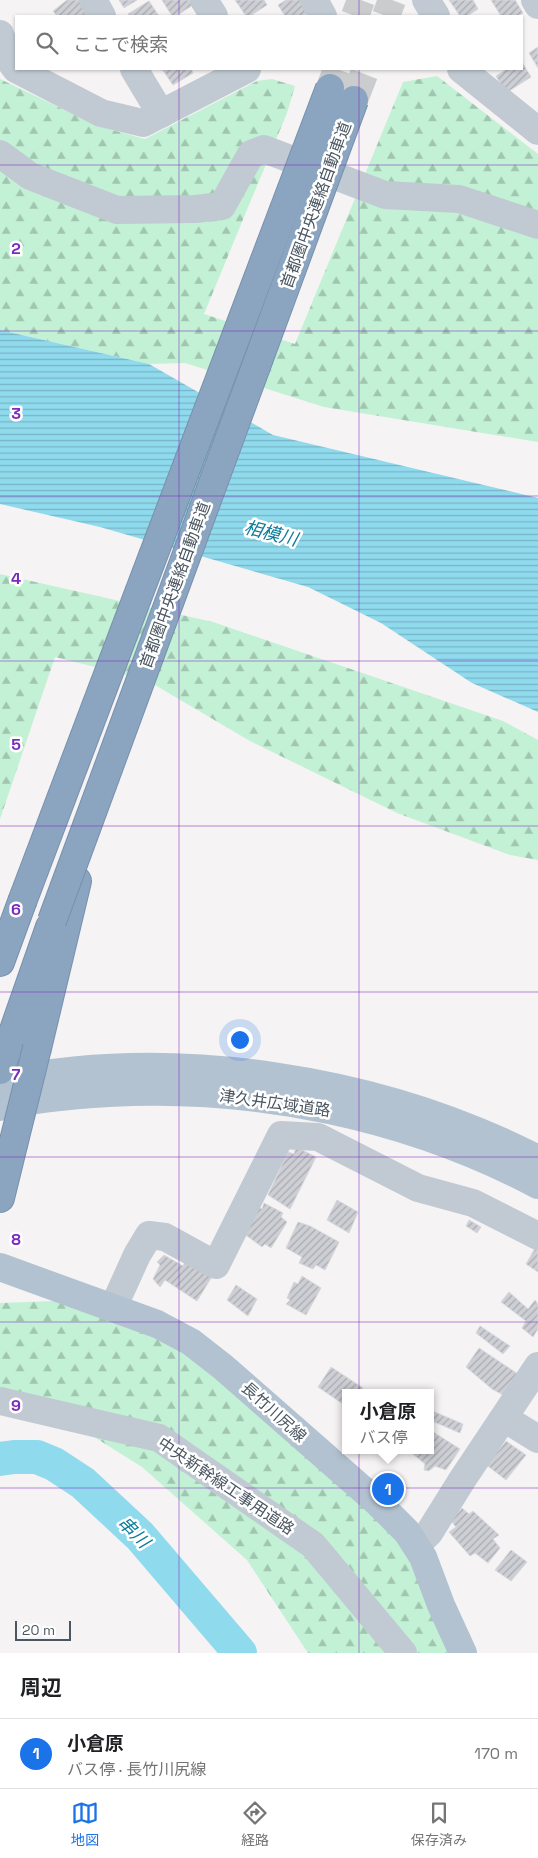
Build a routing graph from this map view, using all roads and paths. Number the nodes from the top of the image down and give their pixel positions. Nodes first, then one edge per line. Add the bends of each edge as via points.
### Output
1 (93, 0) edge
2 (204, 0) edge
3 (314, 0) edge
4 (426, 0) edge
5 (535, 0) edge
6 (538, 5) edge
7 (101, 15) edge
8 (213, 15) edge
9 (322, 15) edge
10 (435, 15) edge
11 (0, 34) edge
12 (15, 68) edge
13 (18, 70) edge
14 (135, 70) edge
15 (242, 70) edge
16 (462, 70) edge
17 (330, 88) tunnel mouth
18 (354, 100) tunnel mouth
19 (160, 114) junction
20 (538, 131) edge
21 (0, 154) edge
22 (538, 224) edge
23 (58, 927) junction
24 (0, 962) edge
25 (3, 1061) edge
26 (0, 1082) edge
27 (0, 1106) edge
28 (538, 1159) edge
29 (538, 1185) edge
30 (0, 1198) edge
31 (538, 1236) edge
32 (0, 1267) edge
33 (113, 1308) junction
34 (538, 1366) edge
35 (0, 1401) edge
36 (504, 1418) junction
37 (538, 1439) edge
38 (416, 1545) junction
39 (403, 1653) edge
40 (463, 1653) edge

1 - 7 street
2 - 8 street
3 - 9 street
4 - 10 street
5 - 6 street
11 - 12 street
13 - 19 street via 101,113 143,124
14 - 19 street
15 - 19 street
16 - 20 street
17 - 24 highway, 首都圏中央連絡自動車道, bridge
18 - 23 highway, 首都圏中央連絡自動車道, bridge via 97,797
21 - 22 street via 30,176 117,210 222,206 251,154 264,149 385,195 459,199
23 - 25 highway, 首都圏中央連絡自動車道
23 - 30 highway, bridge via 37,1048
26 - 28 main road, 津久井広域道路 via 118,1068 204,1069 289,1078 412,1108 474,1130
27 - 29 main road, 津久井広域道路 via 84,1094 147,1092 212,1094 297,1104 380,1122 418,1134
31 - 33 street via 473,1203 418,1188 318,1137 281,1134 216,1265 165,1237 149,1235
32 - 33 main road, 長竹川尻線
33 - 38 main road, 長竹川尻線 via 174,1332 202,1350 384,1509
34 - 36 street
35 - 39 street, 中央新幹線工事用道路 via 159,1438 313,1545
36 - 37 street
36 - 38 street via 429,1533
38 - 40 main road, 長竹川尻線

